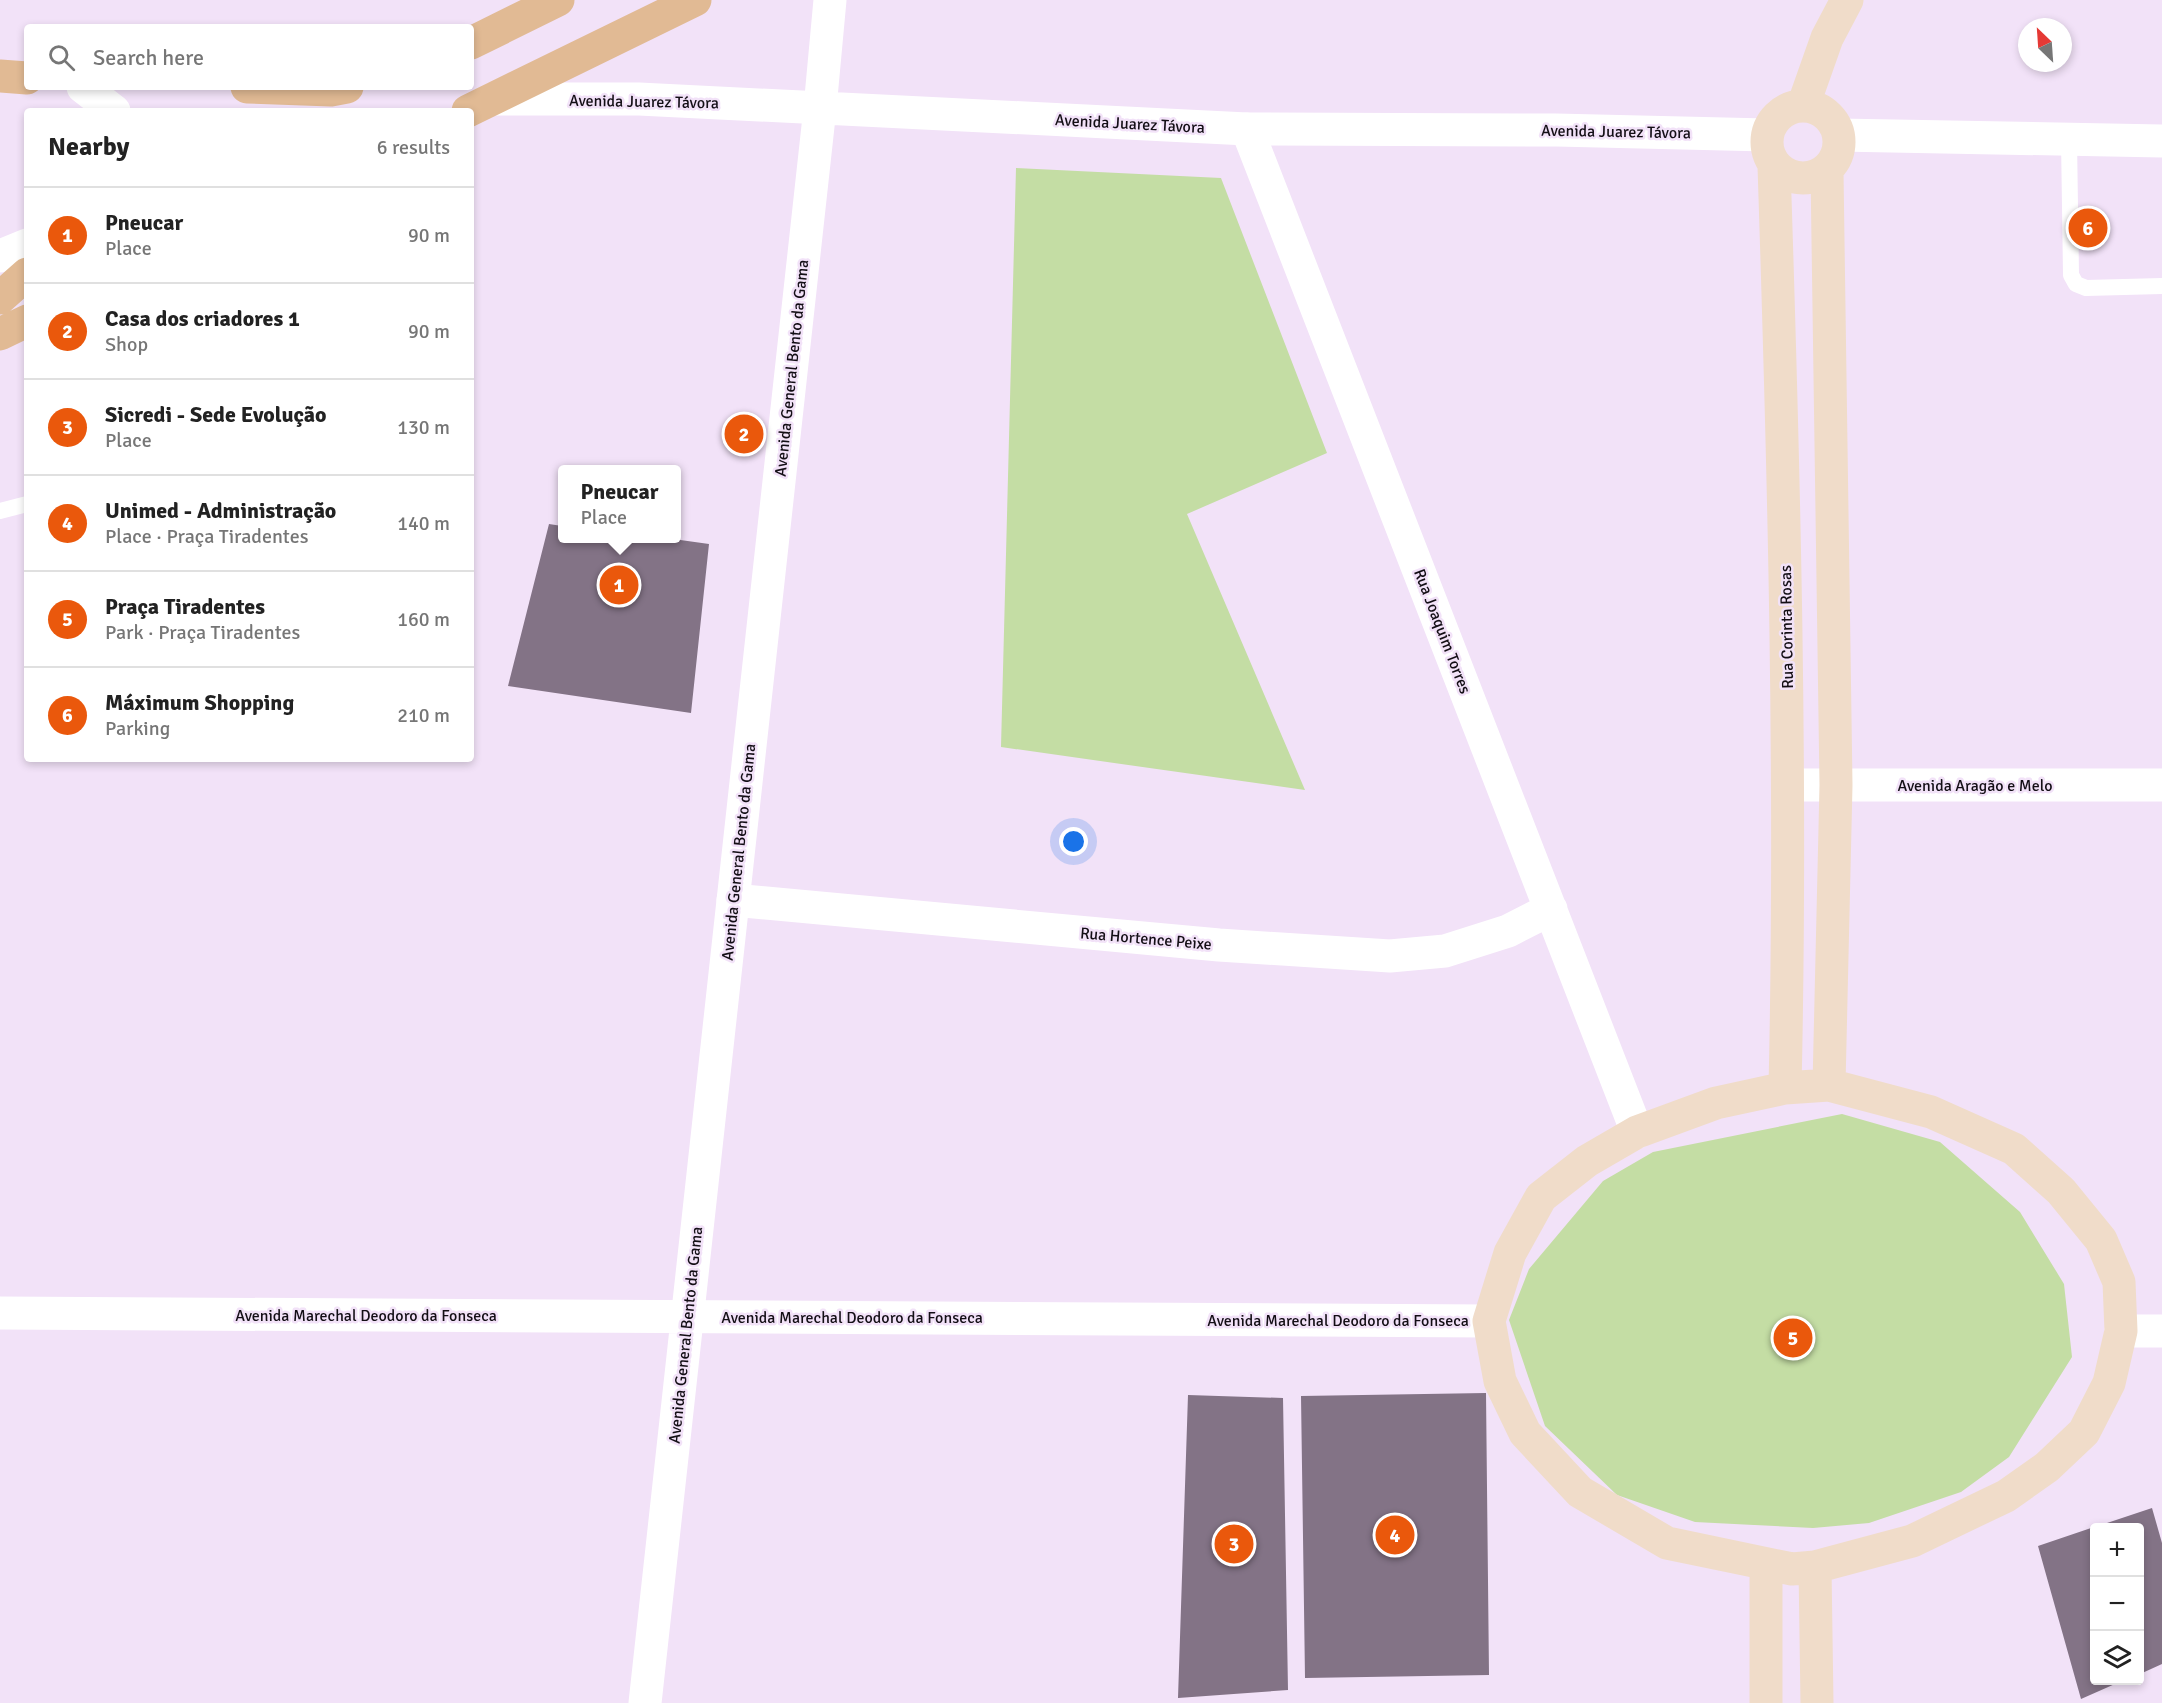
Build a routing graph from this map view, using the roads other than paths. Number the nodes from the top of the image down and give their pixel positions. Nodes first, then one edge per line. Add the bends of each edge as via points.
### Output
1 (558, 0) edge
2 (695, 0) edge
3 (830, 0) edge
4 (1847, 0) edge
5 (474, 42) edge
6 (0, 76) edge
7 (24, 78) edge
8 (87, 90) edge
9 (481, 105) edge
10 (1803, 106) junction
11 (110, 108) edge
12 (820, 108) junction
13 (1247, 129) junction
14 (1839, 135) junction
15 (2069, 139) junction
16 (2162, 141) edge
17 (1770, 150) junction
18 (1827, 172) junction
19 (24, 246) edge
20 (0, 256) edge
21 (24, 277) edge
22 (2162, 286) edge
23 (0, 298) edge
24 (24, 322) edge
25 (0, 334) edge
26 (24, 505) edge
27 (0, 511) edge
28 (1788, 785) junction
29 (1836, 785) junction
30 (2162, 785) edge
31 (732, 900) junction
32 (1551, 909) junction
33 (1829, 1085) junction
34 (1785, 1088) junction
35 (1637, 1132) junction
36 (0, 1313) edge
37 (687, 1316) junction
38 (1489, 1322) junction
39 (2162, 1331) edge
40 (2121, 1332) junction
41 (1766, 1564) junction
42 (1815, 1567) junction
43 (1820, 1696) edge
44 (645, 1703) edge
45 (1766, 1703) edge

1 - 5 main road
2 - 9 main road
3 - 12 street, Avenida General Bento da Gama
4 - 10 main road via 1827,38
6 - 7 main road
8 - 11 street
9 - 12 street, Avenida Juarez Távora via 639,99
10 - 14 main road via 1820,109 1832,120
10 - 17 main road via 1779,114 1772,123
12 - 13 street, Avenida Juarez Távora
12 - 31 street, Avenida General Bento da Gama
13 - 17 street, Avenida Juarez Távora via 1556,130
13 - 32 street, Rua Joaquim Torres
14 - 15 street
14 - 18 main road via 1835,161
15 - 16 street
15 - 22 lane via 2071,275 2076,284 2086,288
17 - 18 main road via 1790,177 1809,179
17 - 28 main road, Rua Corinta Rosas via 1784,462
18 - 29 main road
19 - 20 street
21 - 23 main road
24 - 25 main road
26 - 27 lane
28 - 29 street, Avenida Aragão e Melo
28 - 34 main road, Rua Corinta Rosas
29 - 30 street, Avenida Aragão e Melo
29 - 33 main road
31 - 32 street, Rua Hortence Peixe via 1219,945 1390,956 1445,951 1508,931
31 - 37 street, Avenida General Bento da Gama
32 - 35 street, Rua Joaquim Torres
33 - 34 main road
33 - 40 main road via 1932,1112 2014,1149 2061,1191 2101,1240 2119,1282
34 - 35 main road via 1716,1103
35 - 38 main road via 1587,1161 1540,1197 1510,1252
36 - 37 street, Avenida Marechal Deodoro da Fonseca
37 - 38 street, Avenida Marechal Deodoro da Fonseca
37 - 44 street, Avenida General Bento da Gama
38 - 41 main road via 1500,1381 1525,1433 1580,1492 1667,1543
39 - 40 street
40 - 42 main road via 2109,1383 2085,1432 2047,1467 2006,1496 1912,1541
41 - 42 main road via 1792,1569
41 - 45 main road
42 - 43 main road

